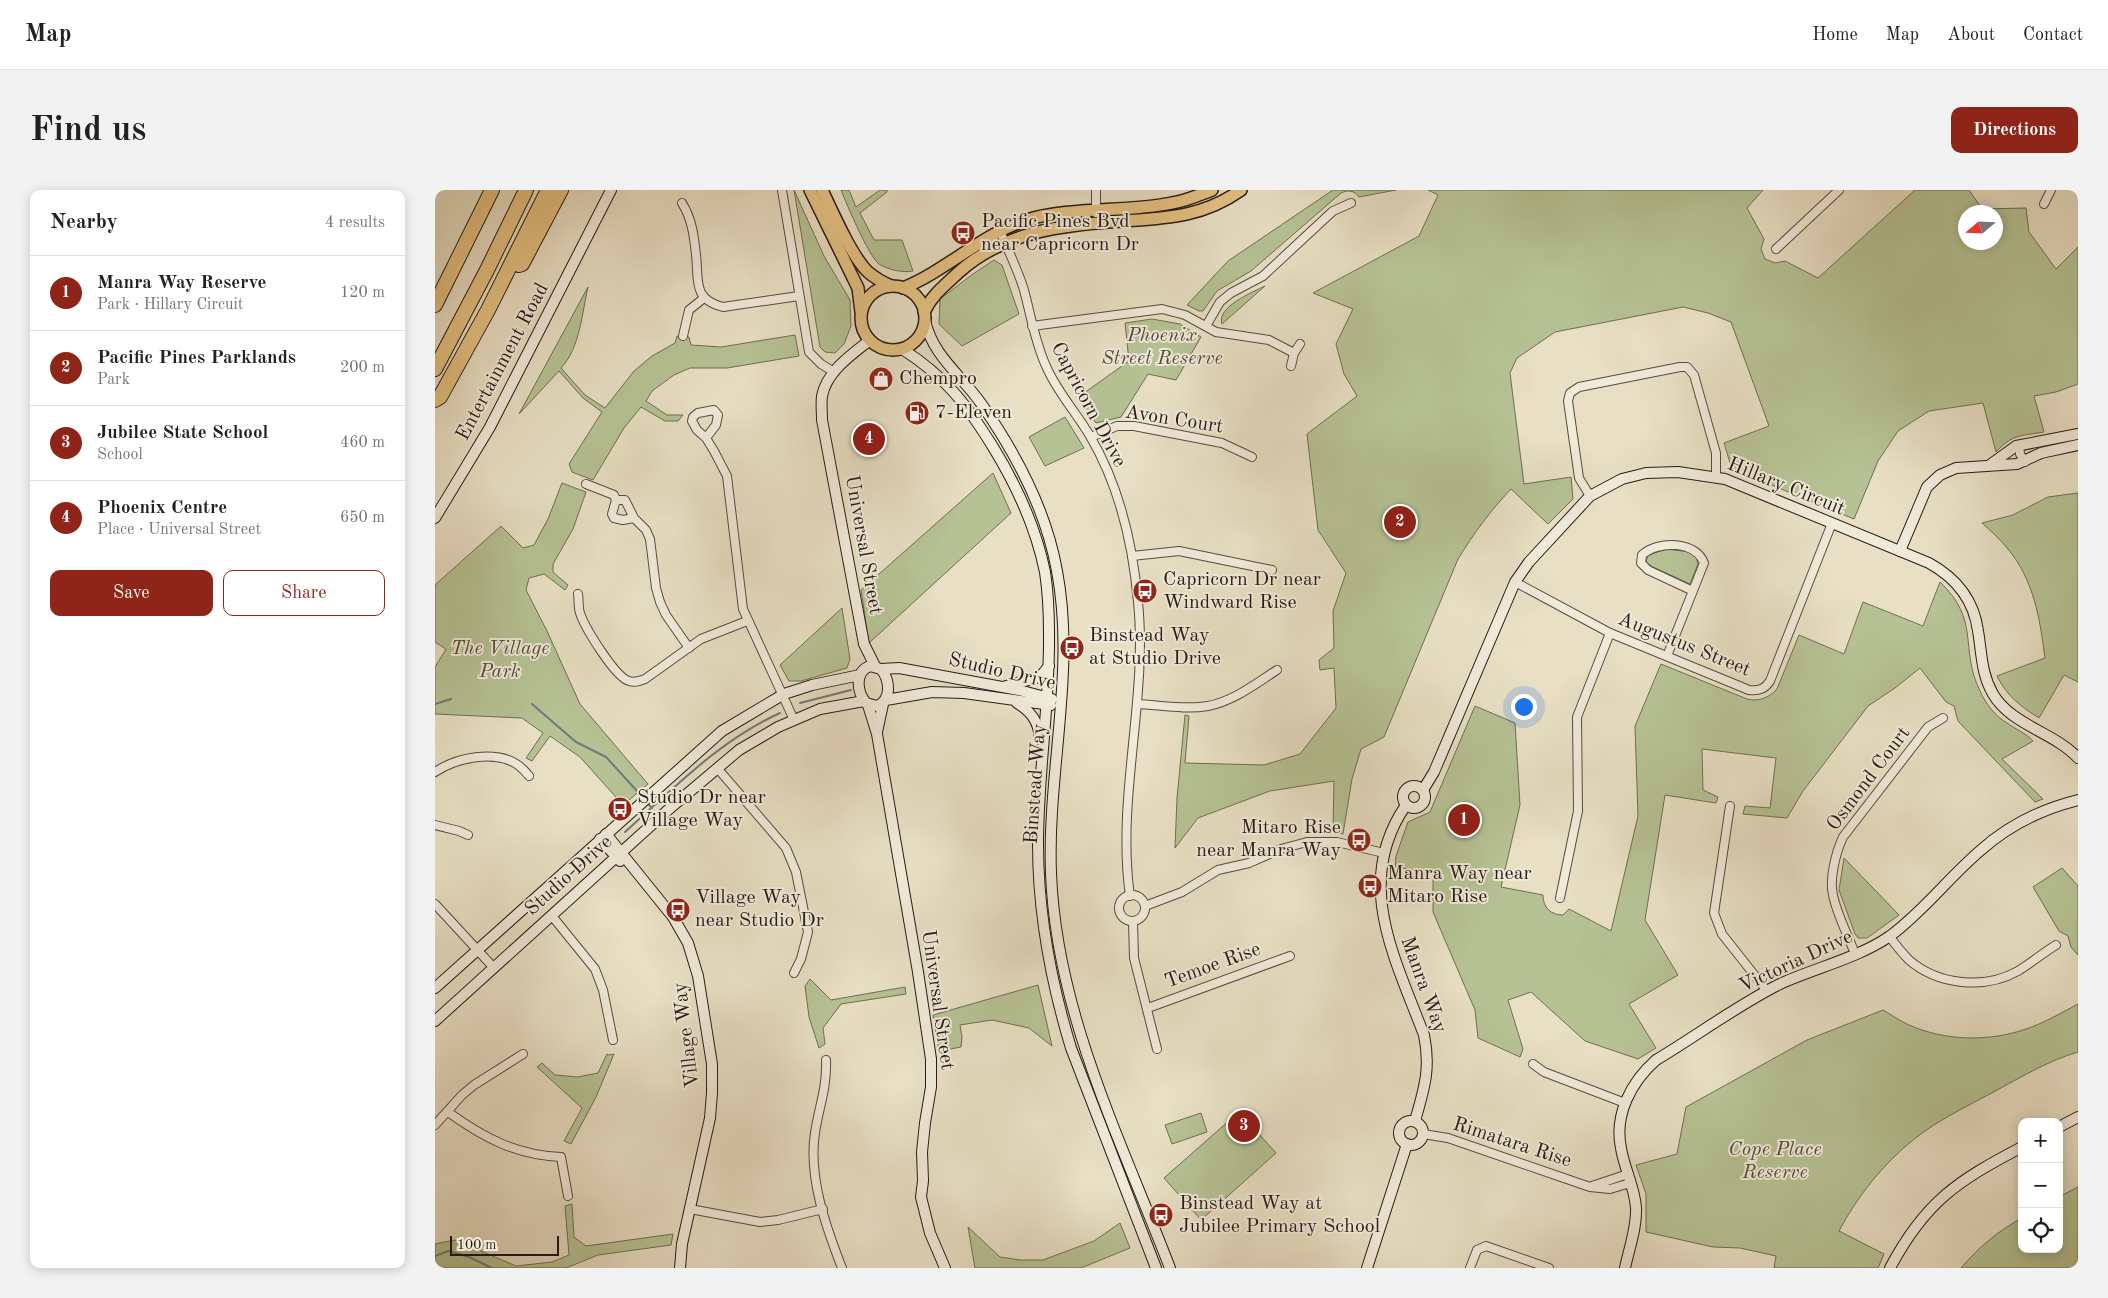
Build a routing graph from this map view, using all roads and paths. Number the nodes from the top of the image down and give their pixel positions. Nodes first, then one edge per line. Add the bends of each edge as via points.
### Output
1 (492, 190) edge
2 (526, 190) edge
3 (548, 190) edge
4 (561, 190) edge
5 (602, 190) edge
6 (611, 190) edge
7 (783, 190) edge
8 (811, 190) edge
9 (822, 190) edge
10 (1095, 190) edge
11 (1212, 190) edge
12 (1241, 190) edge
13 (1839, 190) edge
14 (2051, 190) edge
15 (683, 203) dead end
16 (1351, 203) dead end
17 (2044, 204) dead end
18 (1096, 210) junction
19 (595, 219) junction
20 (1097, 223) junction
21 (1000, 231) junction
22 (1005, 242) junction
23 (1776, 249) dead end
24 (508, 271) junction
25 (891, 286) junction
26 (903, 288) junction
27 (799, 296) junction
28 (704, 298) junction
29 (435, 305) edge
30 (861, 314) junction
31 (924, 316) junction
32 (1032, 326) junction
33 (1206, 326) junction
34 (683, 336) dead end
35 (870, 340) junction
36 (1300, 344) dead end
37 (902, 349) junction
38 (1293, 353) junction
39 (1291, 366) dead end
40 (435, 369) edge
41 (834, 372) junction
42 (435, 400) edge
43 (2078, 434) edge
44 (1091, 437) junction
45 (706, 438) dead end
46 (2019, 445) junction
47 (2078, 445) edge
48 (1251, 457) dead end
49 (2025, 462) junction
50 (1990, 465) junction
51 (1716, 477) junction
52 (585, 484) dead end
53 (1590, 496) junction
54 (616, 500) junction
55 (435, 518) edge
56 (634, 518) junction
57 (1832, 523) junction
58 (1900, 551) junction
59 (1132, 556) junction
60 (1272, 570) dead end
61 (1515, 582) junction
62 (1693, 591) junction
63 (578, 594) dead end
64 (747, 621) junction
65 (1610, 633) junction
66 (689, 648) junction
67 (1667, 656) junction
68 (1049, 666) junction
69 (878, 667) junction
70 (1277, 670) dead end
71 (859, 675) junction
72 (1001, 687) junction
73 (784, 694) junction
74 (1014, 700) junction
75 (1047, 701) junction
76 (885, 702) junction
77 (866, 703) junction
78 (1061, 703) junction
79 (1137, 704) junction
80 (1943, 718) dead end
81 (794, 720) junction
82 (877, 734) junction
83 (1042, 758) junction
84 (2078, 758) edge
85 (718, 769) junction
86 (435, 772) edge
87 (529, 776) dead end
88 (1423, 790) junction
89 (2078, 800) edge
90 (1406, 805) junction
91 (1730, 806) dead end
92 (435, 825) edge
93 (468, 835) dead end
94 (603, 837) junction
95 (1384, 853) junction
96 (620, 855) junction
97 (1130, 896) junction
98 (1560, 898) dead end
99 (435, 904) edge
100 (1145, 906) junction
101 (552, 916) junction
102 (1133, 921) junction
103 (1889, 936) junction
104 (2056, 945) dead end
105 (478, 949) junction
106 (1855, 954) junction
107 (1290, 956) dead end
108 (494, 968) junction
109 (794, 973) dead end
110 (435, 988) edge
111 (1767, 991) junction
112 (1148, 1008) junction
113 (435, 1020) edge
114 (613, 1040) dead end
115 (1157, 1049) dead end
116 (523, 1054) dead end
117 (826, 1060) dead end
118 (1533, 1064) dead end
119 (1625, 1103) junction
120 (448, 1112) junction
121 (2078, 1118) edge
122 (1415, 1121) junction
123 (435, 1125) edge
124 (2063, 1125) edge
125 (1423, 1134) junction
126 (1407, 1144) junction
127 (2018, 1149) edge
128 (1629, 1179) junction
129 (568, 1196) dead end
130 (690, 1209) junction
131 (823, 1209) junction
132 (680, 1268) edge
133 (842, 1268) edge
134 (945, 1268) edge
135 (1156, 1268) edge
136 (1170, 1268) edge
137 (1367, 1268) edge
138 (1470, 1268) edge
139 (1549, 1268) edge
140 (1625, 1268) edge
141 (1890, 1268) edge

1 - 29 highway
2 - 40 highway
3 - 24 highway
4 - 24 highway via 522,264
5 - 19 street, Entertainment Road
6 - 19 street, Entertainment Road
7 - 27 street
8 - 30 main road via 858,288
9 - 25 main road via 866,270
10 - 18 street
11 - 18 main road via 1173,204
12 - 20 main road via 1219,204 1195,213
13 - 23 street
14 - 17 street
15 - 28 street via 690,217 697,256 697,282
16 - 33 street via 1333,210 1263,276 1220,302
18 - 20 street
18 - 21 main road via 1036,218
19 - 55 street, Entertainment Road via 490,427
20 - 22 main road via 1047,229
21 - 22 street, Capricorn Drive
21 - 26 main road
22 - 31 main road via 986,251 936,292
22 - 32 street, Capricorn Drive via 1024,289
24 - 42 highway via 440,398
25 - 26 main road
25 - 30 main road via 871,294
26 - 31 main road via 917,297
27 - 28 street via 723,307
27 - 41 street via 809,352
28 - 34 street via 689,310
30 - 35 main road via 862,328
31 - 37 main road via 918,338
31 - 78 street, Binstead Way via 933,345 979,400 1014,451 1046,527 1062,607
32 - 33 street via 1162,309 1185,314
32 - 44 street, Capricorn Drive via 1051,377
33 - 38 street via 1216,332 1269,340
35 - 37 main road via 885,349
35 - 41 street, Universal Street
36 - 38 street
37 - 68 street, Binstead Way via 932,369 965,405 1002,461 1022,499 1045,572 1049,605
38 - 39 street
41 - 69 street, Universal Street via 821,398 822,420 864,644
43 - 46 street
44 - 48 street, Avon Court via 1117,426 1134,426 1222,443
44 - 59 street, Capricorn Drive via 1111,483
45 - 64 street via 721,462 730,488
46 - 49 street
46 - 50 street
47 - 49 street via 2041,453
49 - 50 street
50 - 58 street via 1955,468 1933,481
51 - 53 street, Hillary Circuit via 1678,472 1646,473 1621,479
51 - 53 street via 1716,454 1694,375 1687,368 1680,367 1579,387 1570,393 1568,401 1579,478
51 - 57 street, Hillary Circuit
52 - 54 street via 614,495
53 - 61 street, Hillary Circuit via 1529,562
54 - 56 street via 625,500
54 - 56 street via 614,518
56 - 66 street via 650,539 660,602
57 - 58 street, Hillary Circuit
57 - 67 street, Augustus Street via 1767,686 1762,690 1749,690
58 - 84 street, Hillary Circuit via 1939,569 1969,599 1979,632 1983,670 1995,697 2017,718 2063,745
59 - 60 street via 1179,551
59 - 79 street, Capricorn Drive via 1140,627
61 - 65 street, Augustus Street
61 - 88 street, Hillary Circuit via 1435,772
62 - 62 street via 1648,570 1641,563 1642,555 1647,550 1666,545 1693,549 1701,554 1704,563
62 - 67 street
63 - 66 street via 580,613 597,644 620,676 628,681 645,679
64 - 66 street
64 - 73 street
65 - 67 street, Augustus Street
65 - 98 street via 1577,717 1578,811
68 - 72 street via 1040,677
68 - 75 street, Binstead Way
69 - 71 street via 864,668
69 - 72 street, Studio Drive
69 - 76 street via 887,681
70 - 79 street via 1239,695 1206,706
71 - 73 street, Studio Drive
71 - 77 street via 858,684
72 - 75 street, Studio Drive
73 - 81 street
73 - 94 street, Studio Drive via 722,731
74 - 75 street, Studio Drive
74 - 76 street, Studio Drive via 964,692 932,692
74 - 83 street via 1036,721
75 - 78 street, Studio Drive
75 - 83 street, Binstead Way
76 - 77 street via 877,706
76 - 82 street, Universal Street
77 - 81 street, Studio Drive via 820,709
77 - 82 street, Universal Street
78 - 136 street, Binstead Way via 1050,839 1054,911 1062,967 1082,1040
79 - 97 street, Capricorn Drive via 1127,808
80 - 106 street, Osmond Court via 1928,727 1840,844 1832,894
81 - 85 street, Studio Drive via 751,742
82 - 134 street, Universal Street via 931,1059 921,1197 930,1233
83 - 135 street, Binstead Way via 1039,886 1054,987 1071,1048
85 - 96 street, Studio Drive
85 - 109 street via 786,848 796,872 808,932
86 - 87 street via 458,760 491,757 517,765
88 - 90 street via 1426,798 1422,806 1413,809
88 - 90 street via 1412,786 1405,790
89 - 103 street, Victoria Drive via 2012,826 1980,851 1910,920
90 - 95 street, Manra Way via 1391,828
91 - 111 street via 1714,913 1722,934
92 - 93 street
94 - 96 street, Village Way
94 - 105 street, Studio Drive
95 - 100 street via 1337,842 1307,842 1249,863 1218,870 1182,892
95 - 122 street, Manra Way via 1380,891 1385,932 1427,1051 1427,1081
96 - 101 street, Studio Drive
96 - 130 street, Village Way via 679,926 692,953 698,976 712,1064 712,1093 710,1118
97 - 100 street via 1139,898
97 - 102 street via 1121,901 1120,911 1124,918
99 - 105 street
100 - 102 street via 1143,915
101 - 108 street, Studio Drive
101 - 114 street via 595,969 603,990
102 - 112 street via 1135,958
103 - 104 street via 1923,970 1961,983 1999,979
103 - 106 street, Victoria Drive
105 - 108 street
105 - 110 street, Studio Drive
106 - 111 street, Victoria Drive
107 - 112 street, Temoe Rise
108 - 113 street, Studio Drive
111 - 119 street, Victoria Drive via 1656,1060 1645,1069
112 - 115 street
116 - 120 street via 474,1085
117 - 131 street via 826,1082 814,1134 814,1172
118 - 119 street via 1544,1072
119 - 128 street, Victoria Drive via 1620,1147
120 - 123 street
120 - 129 street via 505,1146 541,1156 561,1157
121 - 124 street
122 - 125 street
122 - 126 street via 1408,1121 1400,1127 1400,1139
125 - 126 street via 1417,1143
125 - 128 street, Rimatara Rise via 1448,1138 1590,1187
126 - 137 street
127 - 141 street via 1976,1171 1944,1195 1921,1219
128 - 140 street, Victoria Drive via 1636,1208
130 - 131 street via 761,1222
130 - 132 street, Village Way
131 - 133 street
138 - 139 street via 1477,1250 1486,1246

